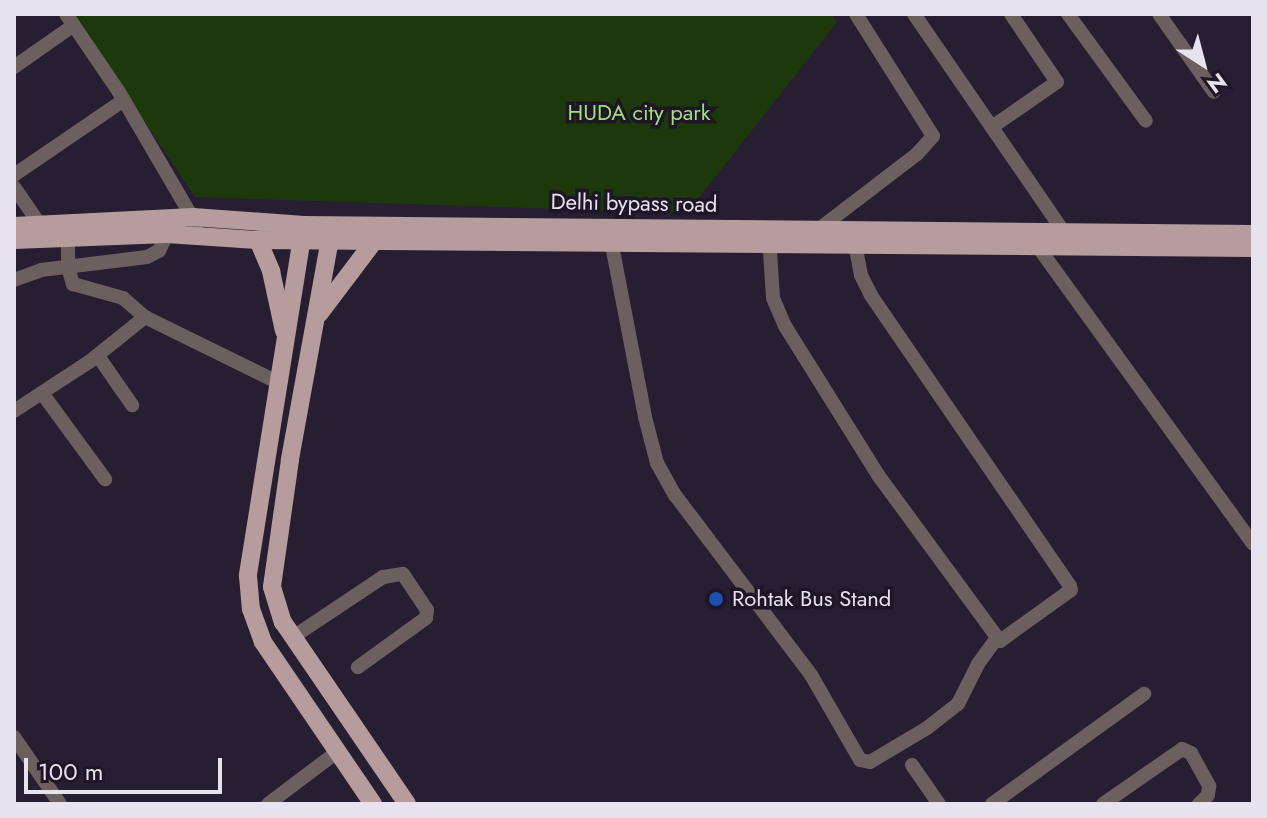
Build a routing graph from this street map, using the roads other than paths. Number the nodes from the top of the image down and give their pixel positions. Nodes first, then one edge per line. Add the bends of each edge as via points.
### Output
1 (856, 14) edge
2 (914, 14) edge
3 (1011, 14) edge
4 (1068, 14) edge
5 (1159, 14) edge
6 (70, 19) edge
7 (14, 67) edge
8 (1214, 92) dead end
9 (124, 100) junction
10 (1146, 121) dead end
11 (992, 127) junction
12 (14, 175) edge
13 (14, 187) edge
14 (193, 217) junction
15 (14, 226) edge
16 (41, 226) junction
17 (819, 229) junction
18 (331, 232) junction
19 (303, 233) junction
20 (167, 234) junction
21 (610, 234) junction
22 (1253, 234) edge
23 (203, 235) junction
24 (769, 235) junction
25 (854, 236) junction
26 (1031, 238) junction
27 (1068, 238) junction
28 (14, 240) edge
29 (68, 240) junction
30 (258, 240) junction
31 (375, 240) junction
32 (1253, 248) edge
33 (68, 267) junction
34 (14, 280) edge
35 (145, 317) junction
36 (315, 320) junction
37 (286, 342) junction
38 (98, 356) junction
39 (279, 383) junction
40 (42, 393) junction
41 (132, 405) dead end
42 (14, 411) edge
43 (105, 479) dead end
44 (1253, 544) edge
45 (293, 637) junction
46 (996, 639) junction
47 (358, 667) dead end
48 (1144, 694) dead end
49 (14, 737) edge
50 (337, 752) junction
51 (20, 757) edge
52 (912, 765) dead end
53 (932, 801) edge
54 (56, 803) edge
55 (268, 804) edge
56 (373, 804) edge
57 (407, 804) edge
58 (992, 804) edge
59 (1103, 804) edge
60 (1199, 804) edge

1 - 17 street via 933,136
2 - 11 street
3 - 11 street via 1057,82
4 - 10 street
5 - 8 street
6 - 7 street
6 - 9 street
9 - 12 street
9 - 14 street
11 - 27 street
13 - 16 street
14 - 16 main road, Delhi bypass road
14 - 19 main road, Delhi bypass road
14 - 23 street
15 - 16 main road, Delhi bypass road
17 - 24 main road, Delhi bypass road
17 - 25 main road, Delhi bypass road
18 - 19 main road, Delhi bypass road
18 - 21 main road, Delhi bypass road
18 - 31 main road, Delhi bypass road
18 - 36 main road
19 - 30 main road, Delhi bypass road
19 - 37 main road
20 - 23 main road, Delhi bypass road
20 - 29 main road, Delhi bypass road
20 - 33 street via 154,255
21 - 24 main road, Delhi bypass road
21 - 31 main road, Delhi bypass road
21 - 46 street via 657,463 675,495 811,675 860,760 870,762 958,704
22 - 27 main road, Delhi bypass road
23 - 30 main road, Delhi bypass road
24 - 25 main road, Delhi bypass road
24 - 46 street via 773,298 785,326 878,475
25 - 26 main road, Delhi bypass road
25 - 46 street via 861,275 871,295 1070,586 1008,638
26 - 27 main road, Delhi bypass road
26 - 44 street
27 - 32 main road, Delhi bypass road
28 - 29 main road, Delhi bypass road
29 - 33 street
30 - 37 main road via 271,271
31 - 36 main road
33 - 34 street
33 - 35 street via 77,286 123,298
35 - 38 street
35 - 39 street
36 - 45 main road via 272,587
37 - 39 main road
38 - 40 street
38 - 41 street
39 - 50 main road via 248,576 251,609 263,642
40 - 42 street
40 - 43 street
45 - 47 street via 383,577 403,574 427,610 426,618
45 - 57 main road
48 - 58 street
49 - 51 street
50 - 55 street
50 - 56 main road
51 - 54 street
52 - 53 street
59 - 60 street via 1182,749 1191,753 1209,786

